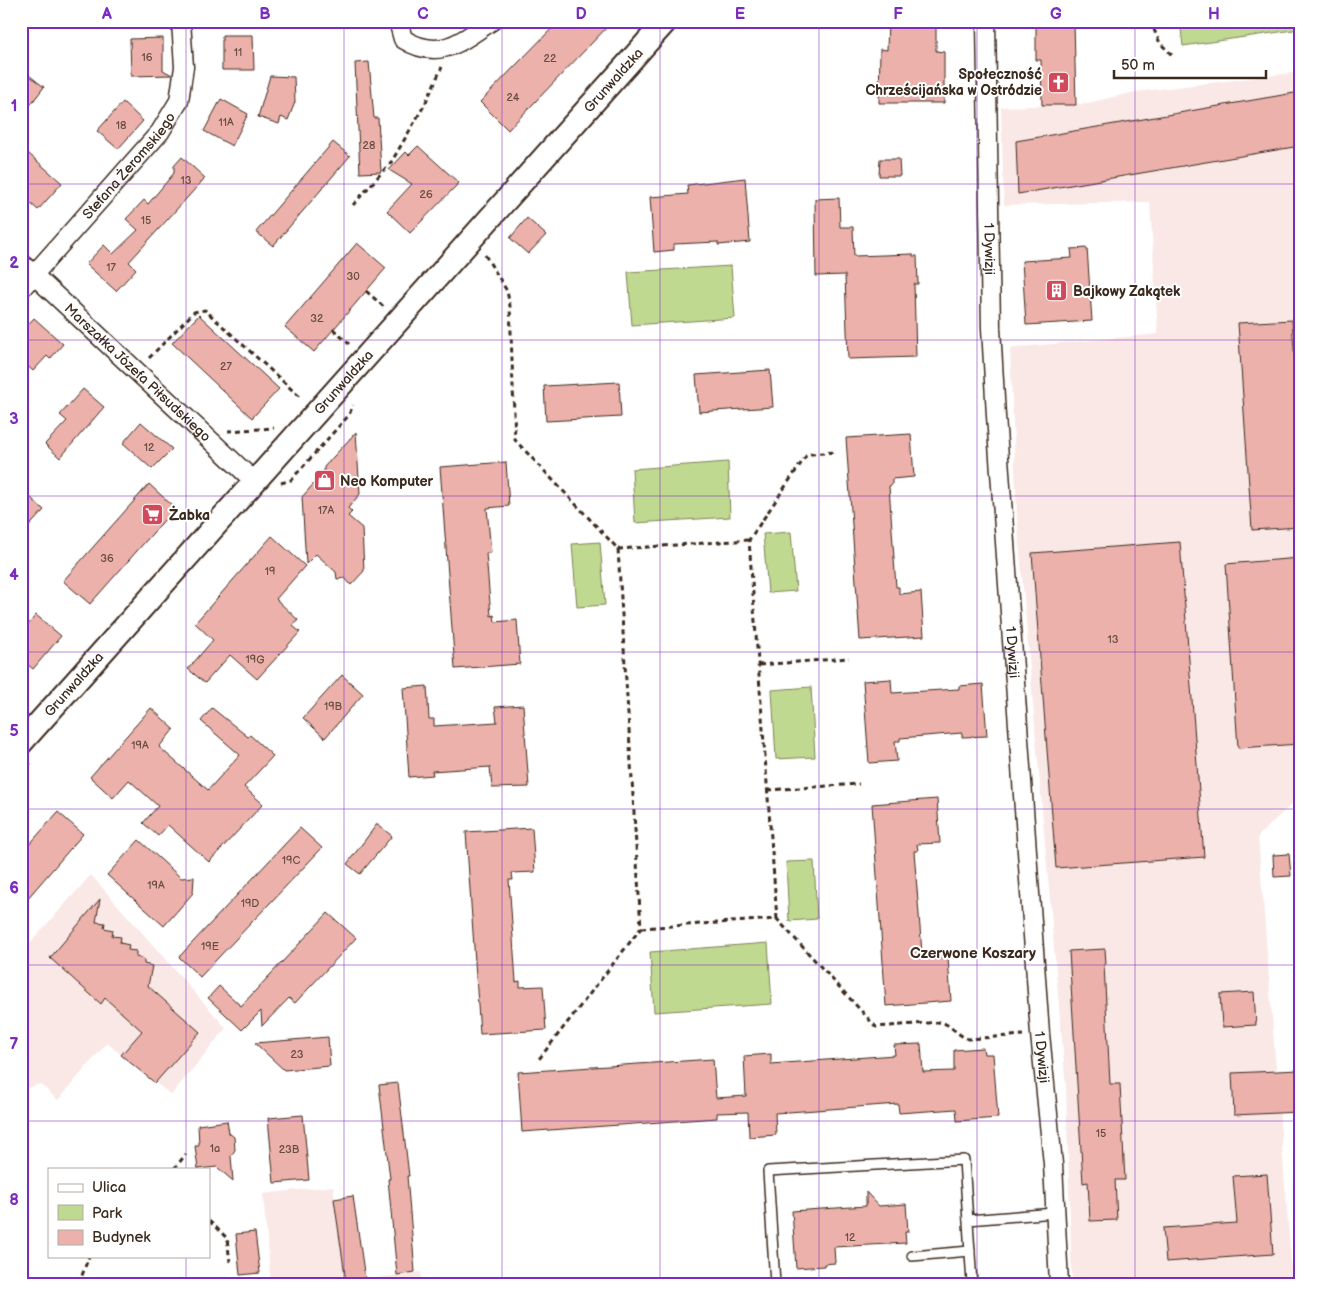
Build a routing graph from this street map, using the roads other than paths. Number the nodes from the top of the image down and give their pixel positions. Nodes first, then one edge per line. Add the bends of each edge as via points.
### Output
1 (181, 21) edge
2 (398, 21) edge
3 (492, 21) edge
4 (665, 21) edge
5 (986, 21) edge
6 (28, 269) edge
7 (21, 289) edge
8 (255, 482) junction
9 (21, 742) edge
10 (1055, 1213) junction
11 (968, 1220) junction
12 (970, 1250) junction
13 (912, 1256) dead end
14 (774, 1284) edge
15 (972, 1284) edge
16 (1059, 1284) edge

1 - 6 street, Stefana Żeromskiego via 184,67 179,101 160,132
2 - 3 street via 403,39 415,47 450,48
4 - 8 street, Grunwaldzka
5 - 10 street, 1 Dywizji via 991,328 996,416
6 - 7 street, Stefana Żeromskiego
6 - 8 street, Marszałka Józefa Piłsudskiego
8 - 9 street, Grunwaldzka
10 - 11 lane
10 - 16 street, 1 Dywizji
11 - 12 lane
11 - 14 lane via 964,1160 768,1172
12 - 13 lane
12 - 15 lane

